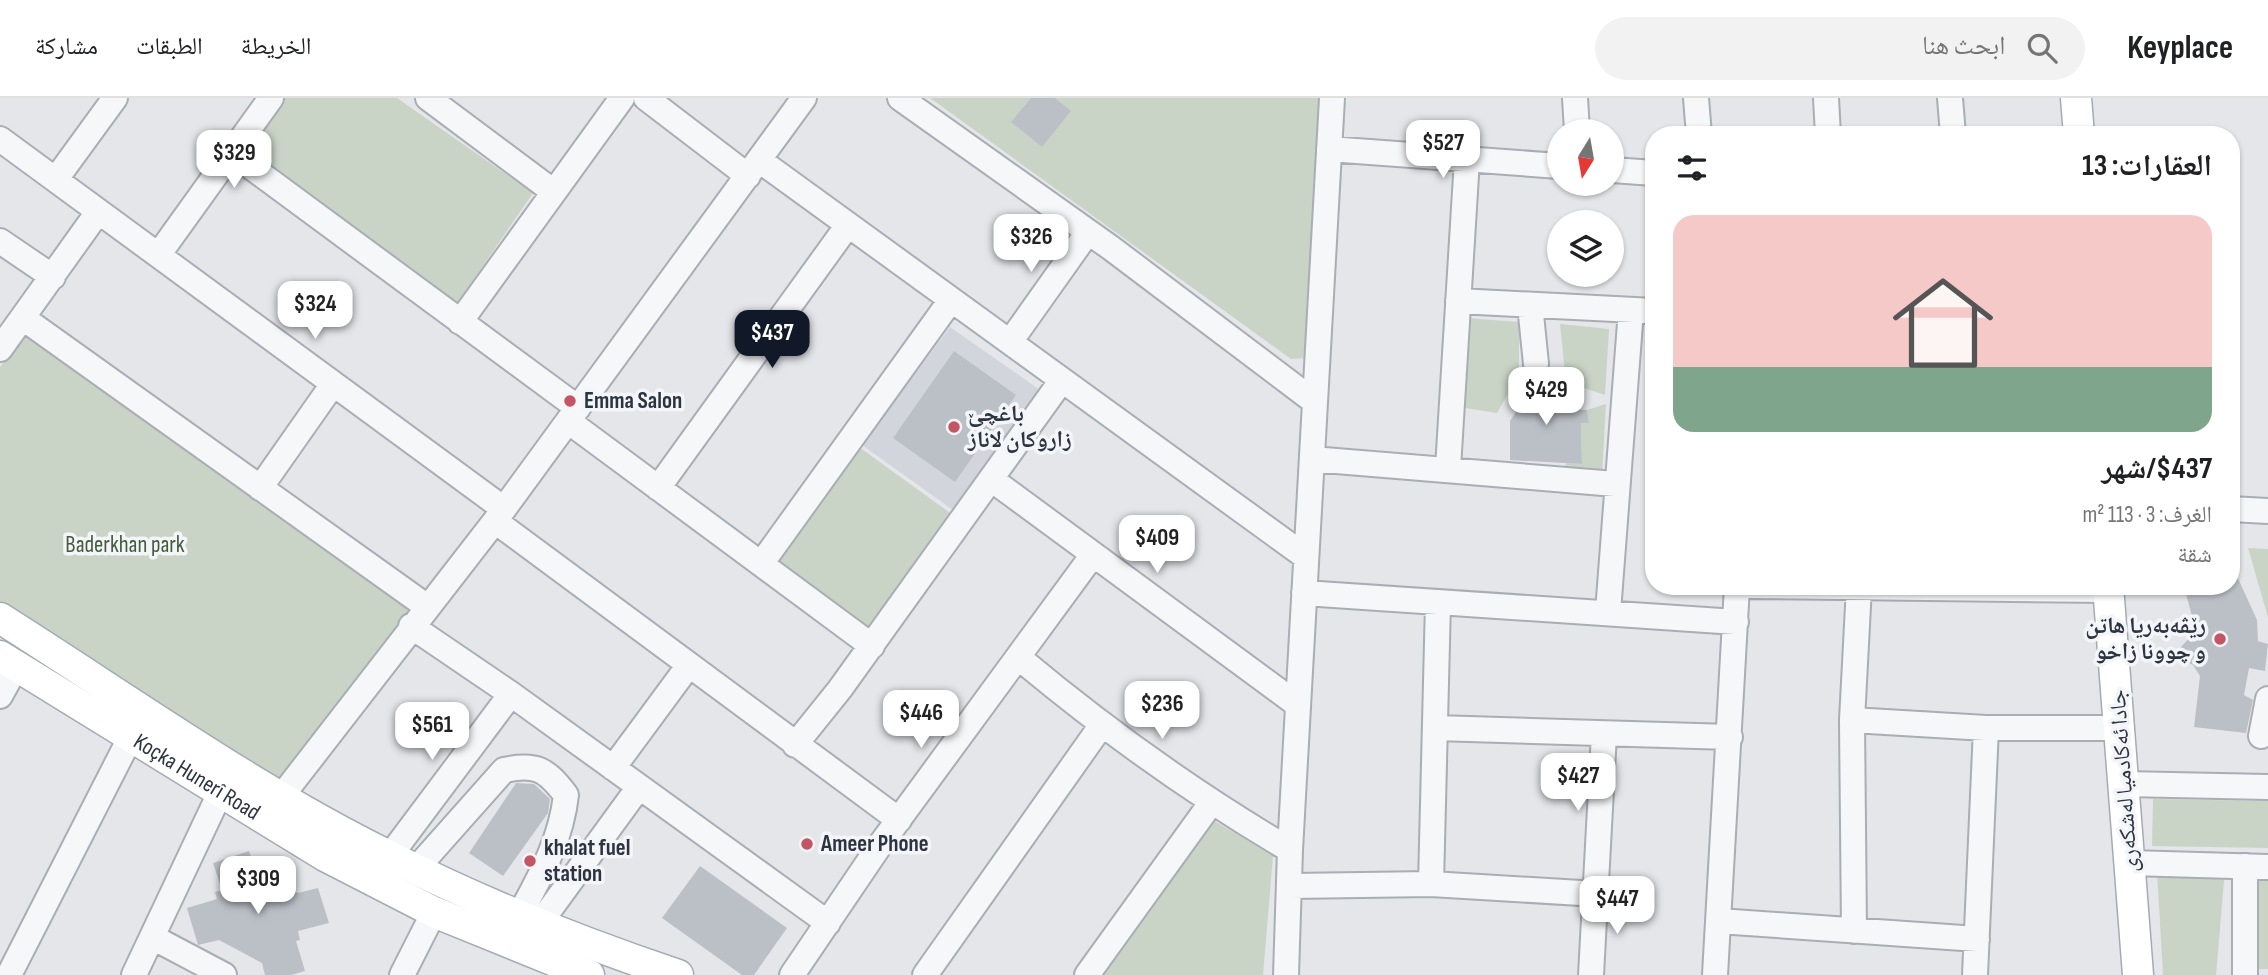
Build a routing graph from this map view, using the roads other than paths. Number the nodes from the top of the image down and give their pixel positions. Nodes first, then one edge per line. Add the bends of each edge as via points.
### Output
1 (115, 98) edge
2 (271, 98) edge
3 (428, 98) edge
4 (622, 98) edge
5 (646, 98) edge
6 (804, 98) edge
7 (900, 98) edge
8 (1332, 98) edge
9 (1575, 98) edge
10 (1696, 98) edge
11 (1826, 98) edge
12 (1950, 98) edge
13 (2077, 98) edge
14 (1576, 119) edge
15 (1698, 126) edge
16 (1828, 126) edge
17 (1952, 126) edge
18 (2079, 126) edge
19 (0, 139) edge
20 (1329, 149) junction
21 (232, 153) junction
22 (1467, 159) junction
23 (1547, 165) edge
24 (753, 168) junction
25 (1624, 171) edge
26 (1645, 172) edge
27 (55, 179) junction
28 (554, 192) junction
29 (98, 212) junction
30 (848, 225) junction
31 (1088, 232) junction
32 (0, 241) edge
33 (159, 254) junction
34 (53, 277) junction
35 (951, 300) junction
36 (1458, 300) junction
37 (1530, 305) junction
38 (1642, 311) edge
39 (23, 318) junction
40 (460, 322) junction
41 (1010, 342) junction
42 (0, 349) edge
43 (1536, 364) dead end
44 (1062, 380) junction
45 (333, 384) junction
46 (1315, 402) junction
47 (573, 415) junction
48 (1312, 458) junction
49 (1448, 468) junction
50 (990, 479) junction
51 (1615, 484) junction
52 (260, 488) junction
53 (659, 488) junction
54 (2240, 509) edge
55 (2268, 511) edge
56 (499, 515) junction
57 (1092, 555) junction
58 (1306, 557) junction
59 (761, 564) junction
60 (1304, 593) junction
61 (1737, 595) edge
62 (1859, 595) edge
63 (2109, 595) edge
64 (1438, 602) junction
65 (426, 607) junction
66 (1608, 612) junction
67 (0, 618) edge
68 (1736, 622) junction
69 (411, 626) junction
70 (872, 646) junction
71 (1018, 657) junction
72 (8, 662) edge
73 (689, 666) junction
74 (511, 694) junction
75 (0, 696) edge
76 (2268, 699) edge
77 (1298, 705) junction
78 (1852, 720) junction
79 (1101, 726) junction
80 (1435, 728) junction
81 (1986, 728) junction
82 (2120, 728) junction
83 (1604, 734) junction
84 (2261, 736) dead end
85 (1730, 737) junction
86 (130, 738) junction
87 (795, 745) junction
88 (613, 768) junction
89 (2124, 784) junction
90 (639, 787) junction
91 (2268, 787) edge
92 (220, 793) junction
93 (281, 797) junction
94 (1210, 803) junction
95 (899, 820) junction
96 (339, 829) junction
97 (1290, 850) junction
98 (325, 856) junction
99 (389, 857) junction
100 (2130, 863) junction
101 (2257, 866) edge
102 (416, 869) junction
103 (1431, 884) junction
104 (1291, 886) junction
105 (1597, 894) junction
106 (434, 912) junction
107 (530, 918) junction
108 (1719, 922) junction
109 (828, 923) junction
110 (1854, 931) junction
111 (154, 938) junction
112 (1977, 939) junction
113 (9, 975) edge
114 (134, 975) edge
115 (224, 975) edge
116 (402, 975) edge
117 (589, 975) edge
118 (678, 975) edge
119 (792, 975) edge
120 (925, 975) edge
121 (1087, 975) edge
122 (1286, 975) edge
123 (1591, 975) edge
124 (1715, 975) edge
125 (1975, 975) edge
126 (2138, 975) edge
127 (2245, 975) edge

1 - 27 street
2 - 21 street
3 - 28 street
4 - 28 street
5 - 24 street
6 - 24 street
7 - 31 street
8 - 20 street
9 - 14 street
10 - 15 street
11 - 16 street
12 - 17 street
13 - 18 main road
19 - 27 street
20 - 22 street
20 - 46 street
21 - 33 street
21 - 40 street
22 - 23 street
22 - 36 street
24 - 30 street
24 - 47 street
25 - 26 street
27 - 29 street
28 - 40 street
29 - 33 street
29 - 34 street
30 - 35 street
30 - 53 street
31 - 41 street
31 - 46 street
32 - 34 street
33 - 45 street
34 - 39 street
35 - 41 street
35 - 59 street
36 - 37 street
36 - 49 street
37 - 38 street
37 - 43 street
38 - 51 street
39 - 42 street
39 - 52 street
40 - 47 street
41 - 44 street
44 - 50 street
44 - 58 street
45 - 52 street
45 - 56 street
46 - 48 street
47 - 53 street
47 - 56 street
48 - 49 street
48 - 58 street
49 - 51 street
50 - 57 street
50 - 70 street
51 - 66 street
52 - 65 street
53 - 59 street
54 - 55 street
56 - 65 street
56 - 73 street
57 - 71 street
57 - 77 street
58 - 60 street
59 - 70 street
60 - 64 street
60 - 77 street
61 - 68 street
62 - 78 street
63 - 82 main road, جادا ئه‌كادميا له‌شكه‌رى
64 - 66 street
64 - 80 street
65 - 69 street
66 - 68 street
67 - 93 main road
68 - 85 street
69 - 74 street
69 - 93 street
70 - 87 street
71 - 79 street
71 - 95 street
72 - 75 street
72 - 86 main road, Koçka Hunerî Road
73 - 87 street
73 - 88 street
74 - 88 street
74 - 99 street
76 - 84 street
77 - 97 street
78 - 81 street
78 - 110 street
79 - 94 street
79 - 120 street
80 - 83 street
80 - 103 street
81 - 82 street
81 - 112 street
82 - 89 main road, جادا ئه‌كادميا له‌شكه‌رى
83 - 85 street
83 - 105 street
85 - 108 street
86 - 92 main road, Koçka Hunerî Road
86 - 113 street
87 - 95 street
88 - 90 street
89 - 91 street
89 - 100 main road, جادا ئه‌كادميا له‌شكه‌رى
90 - 107 street
90 - 109 street
92 - 98 main road, Koçka Hunerî Road
92 - 111 street
93 - 96 main road
94 - 97 street
94 - 121 street
95 - 109 street
96 - 98 main road
96 - 99 main road
97 - 104 street
98 - 106 main road, Koçka Hunerî Road
99 - 102 main road
100 - 101 street
100 - 126 main road, جادا ئه‌كادميا له‌شكه‌رى
101 - 127 street
102 - 107 main road
102 - 107 street via 504,770 525,765 538,768 554,778 566,795 564,819
103 - 104 street
103 - 105 street
104 - 122 street
105 - 123 street
106 - 116 street
106 - 117 main road, Koçka Hunerî Road
107 - 118 main road
108 - 110 street
108 - 124 street
109 - 119 street
110 - 112 street
111 - 114 street
111 - 115 street
112 - 125 street

